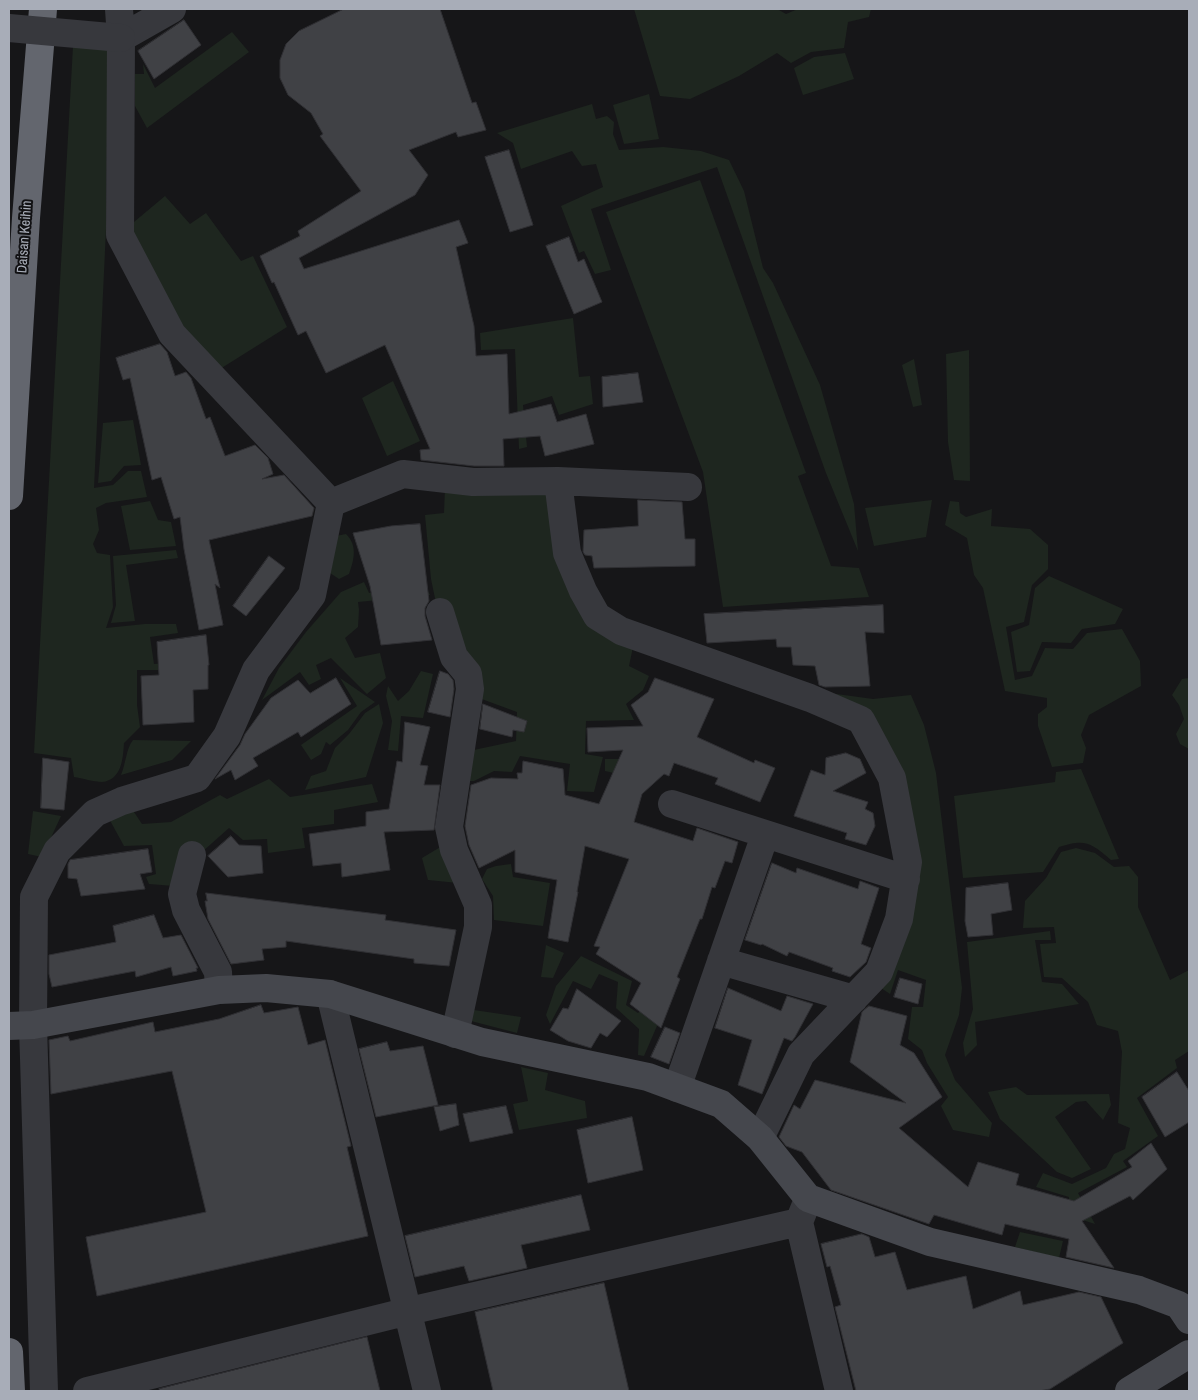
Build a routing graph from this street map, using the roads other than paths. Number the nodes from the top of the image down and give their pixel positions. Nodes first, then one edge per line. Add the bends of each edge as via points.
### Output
1 (43, 9) edge
2 (119, 9) edge
3 (172, 9) edge
4 (9, 28) edge
5 (121, 38) junction
6 (558, 481) junction
7 (688, 487) dead end
8 (9, 496) edge
9 (332, 503) junction
10 (440, 612) dead end
11 (672, 804) dead end
12 (765, 835) junction
13 (192, 855) dead end
14 (906, 879) junction
15 (721, 961) junction
16 (219, 990) junction
17 (330, 994) junction
18 (854, 999) junction
19 (21, 1026) edge
20 (455, 1034) junction
21 (677, 1088) junction
22 (760, 1138) junction
23 (803, 1210) junction
24 (408, 1311) junction
25 (1189, 1320) edge
26 (9, 1352) edge
27 (1189, 1354) edge
28 (11, 1391) edge
29 (44, 1391) edge
30 (87, 1391) edge
31 (428, 1391) edge
32 (839, 1391) edge
33 (1129, 1391) edge

1 - 8 highway, Daisan Keihin
2 - 5 street
3 - 5 street
4 - 5 street, bridge
5 - 9 street via 120,235 172,334
6 - 7 street
6 - 9 street via 473,482 403,474
6 - 14 street via 567,553 597,616 621,631 810,698 861,720 892,778 908,862
9 - 19 street via 312,594 256,670 227,736 197,778 95,812 57,851 34,896
10 - 20 street via 454,657 468,674 470,689 449,827 454,850 478,905 478,927
11 - 12 street
12 - 14 street
12 - 15 street
13 - 16 street via 182,894 186,910 218,972
14 - 18 street via 899,919 879,972
15 - 18 street
15 - 21 street
16 - 17 street via 266,988
16 - 19 street
17 - 20 street
17 - 24 street
18 - 22 street via 801,1054
19 - 29 street
20 - 21 street via 648,1077
21 - 22 street via 721,1104
22 - 23 street
23 - 24 street
23 - 25 street via 1140,1290 1179,1305
23 - 32 street
24 - 30 street
24 - 31 street
26 - 28 highway
27 - 33 street

